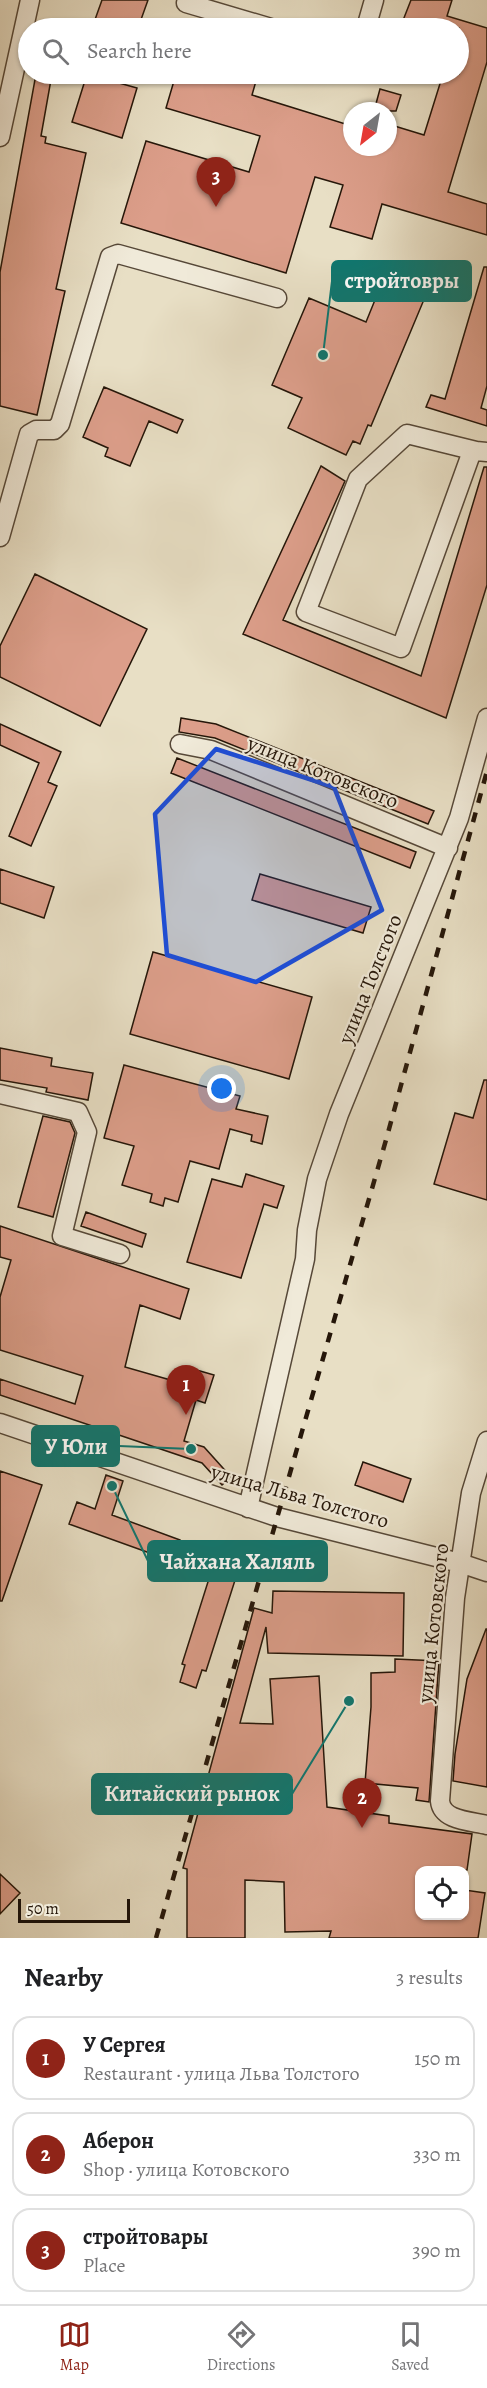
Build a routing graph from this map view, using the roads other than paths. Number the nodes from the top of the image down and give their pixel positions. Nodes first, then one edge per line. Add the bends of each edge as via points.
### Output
1 (30, 0) edge
2 (374, 0) edge
3 (186, 3) dead end
4 (26, 18) edge
5 (237, 18) edge
6 (369, 18) edge
7 (18, 55) edge
8 (0, 137) edge
9 (277, 298) dead end
10 (482, 452) edge
11 (0, 537) edge
12 (487, 718) edge
13 (180, 744) dead end
14 (448, 848) junction
15 (0, 1094) edge
16 (120, 1254) dead end
17 (0, 1423) edge
18 (487, 1441) edge
19 (248, 1508) junction
20 (460, 1563) junction
21 (487, 1572) edge
22 (487, 1825) edge

1 - 4 street
2 - 6 street
3 - 5 street
7 - 8 street
9 - 11 street via 118,255 110,257 60,424 54,430 29,434
10 - 10 street via 407,434 358,479 306,612 401,648 471,454
12 - 14 street, улица Толстого
13 - 14 street, улица Котовского via 211,750
14 - 19 street, улица Толстого via 339,1114 317,1179 305,1259
15 - 16 street via 78,1112 87,1132 62,1236
17 - 19 street, улица Льва Толстого
18 - 20 street, улица Котовского via 471,1493
19 - 20 street, улица Льва Толстого
20 - 21 street, улица Льва Толстого
20 - 22 street, улица Котовского via 440,1801 447,1815

